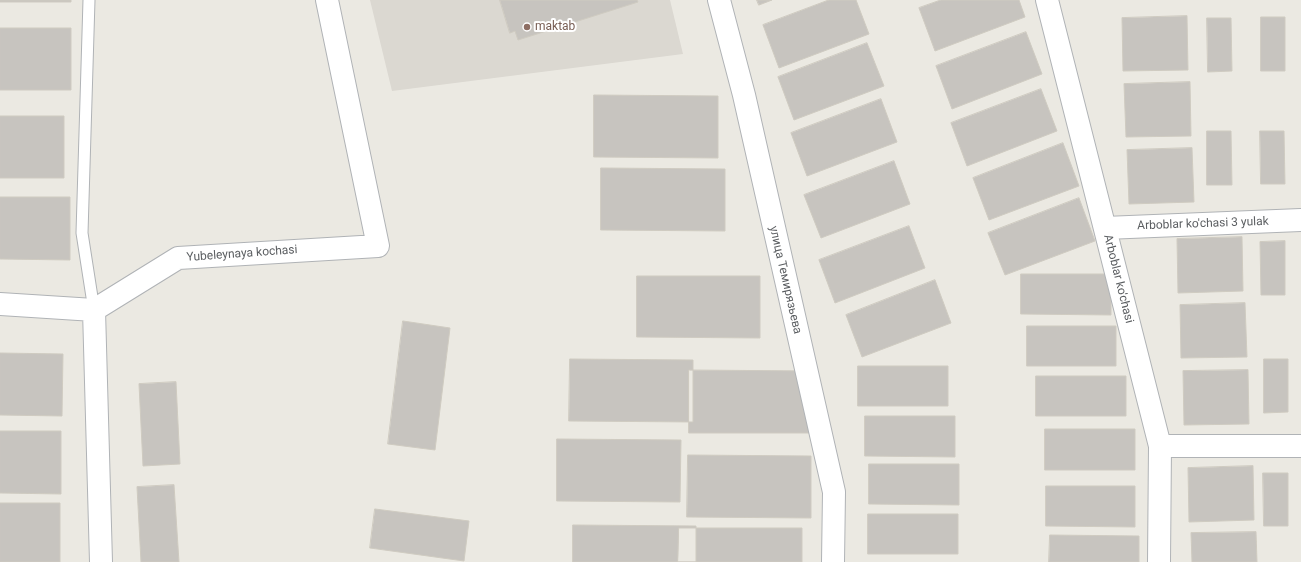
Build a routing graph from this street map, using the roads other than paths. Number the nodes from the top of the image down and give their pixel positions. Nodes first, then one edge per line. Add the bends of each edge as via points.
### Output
1 (89, 0) edge
2 (327, 0) edge
3 (719, 0) edge
4 (1047, 0) edge
5 (1301, 220) edge
6 (1105, 228) junction
7 (0, 304) edge
8 (94, 310) junction
9 (1160, 446) junction
10 (1301, 446) edge
11 (101, 562) edge
12 (834, 562) edge
13 (1159, 562) edge

1 - 8 lane via 82,234
2 - 8 street, Yubeleynaya kochasi via 378,246 178,258
3 - 12 street, улица Темирязьева via 744,95 834,492
4 - 6 street, Arboblar ko'chasi
5 - 6 street, Arboblar ko'chasi 3 yulak
6 - 9 street, Arboblar ko'chasi
7 - 8 street
8 - 11 street
9 - 10 street
9 - 13 street, Arboblar ko'chasi

